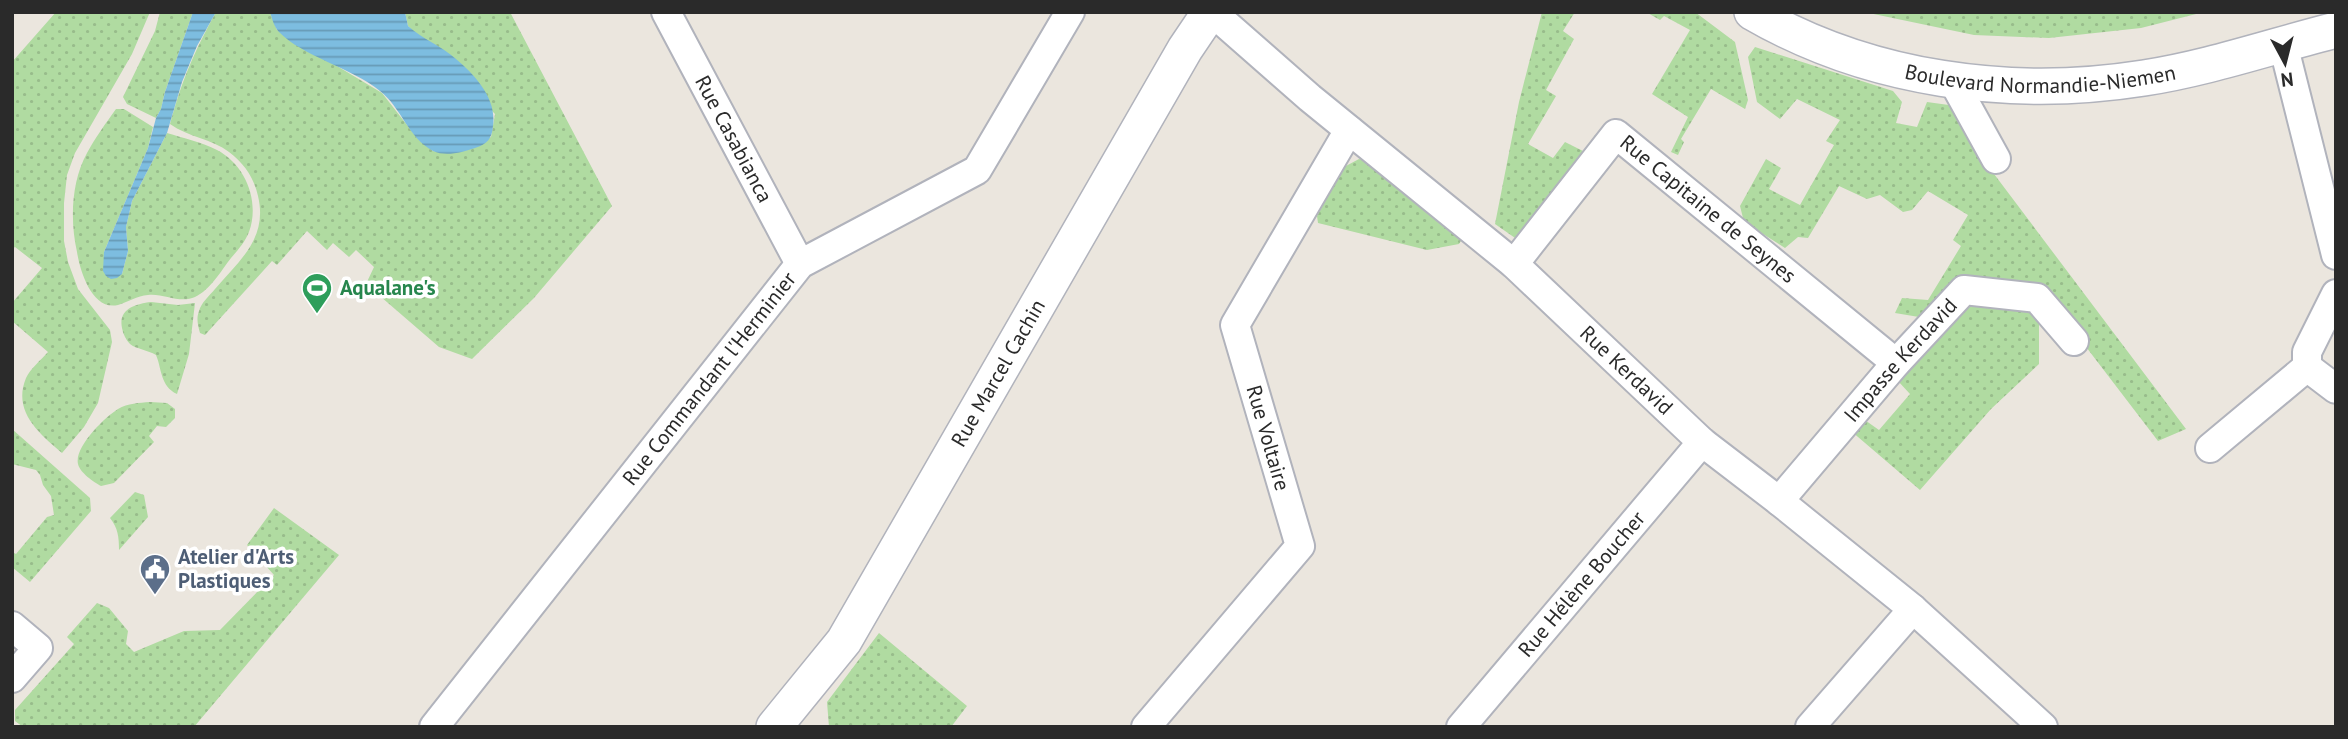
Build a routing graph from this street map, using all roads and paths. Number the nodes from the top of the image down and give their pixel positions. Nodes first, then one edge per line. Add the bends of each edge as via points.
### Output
1 (666, 12) edge
2 (1070, 12) edge
3 (1211, 12) edge
4 (1752, 12) edge
5 (1804, 12) edge
6 (2318, 12) edge
7 (2336, 30) edge
8 (2283, 44) junction
9 (1953, 81) junction
10 (1349, 130) junction
11 (1996, 159) dead end
12 (2336, 255) edge
13 (800, 264) junction
14 (1514, 264) junction
15 (2336, 294) edge
16 (2074, 341) dead end
17 (1896, 363) junction
18 (2308, 367) junction
19 (2336, 389) edge
20 (1702, 442) junction
21 (2210, 448) dead end
22 (1779, 501) junction
23 (1913, 609) junction
24 (12, 626) edge
25 (12, 678) edge
26 (1151, 725) edge
27 (775, 726) edge
28 (434, 727) edge
29 (1461, 727) edge
30 (1810, 727) edge
31 (2043, 727) edge

1 - 13 street, Rue Casabianca
2 - 13 street, Rue Commandant l'Herminier via 977,170
3 - 10 street, Rue Kerdavid
3 - 27 street, Rue Marcel Cachin via 1185,49 844,641
4 - 9 street, Boulevard Normandie-Niemen via 1846,54
5 - 6 street, Boulevard Normandie-Niemen via 1853,33 1931,53 2049,65 2141,57
7 - 8 street, Boulevard Normandie-Niemen
8 - 9 street, Boulevard Normandie-Niemen via 2131,79 2049,87
8 - 12 street
9 - 11 street
10 - 14 street, Rue Kerdavid
10 - 26 street, Rue Voltaire via 1235,325 1300,546
13 - 28 street, Rue Commandant l'Herminier
14 - 17 street, Rue Capitaine de Seynes via 1616,134
14 - 20 street, Rue Kerdavid
15 - 18 street via 2307,352
16 - 17 street, Impasse Kerdavid via 2037,298 1964,290
17 - 22 street, Impasse Kerdavid
18 - 19 street
18 - 21 street
20 - 22 street, Rue Kerdavid
20 - 29 street, Rue Hélène Boucher
22 - 23 street, Rue Kerdavid
23 - 30 street
23 - 31 street, Rue Kerdavid
24 - 25 street via 38,648

